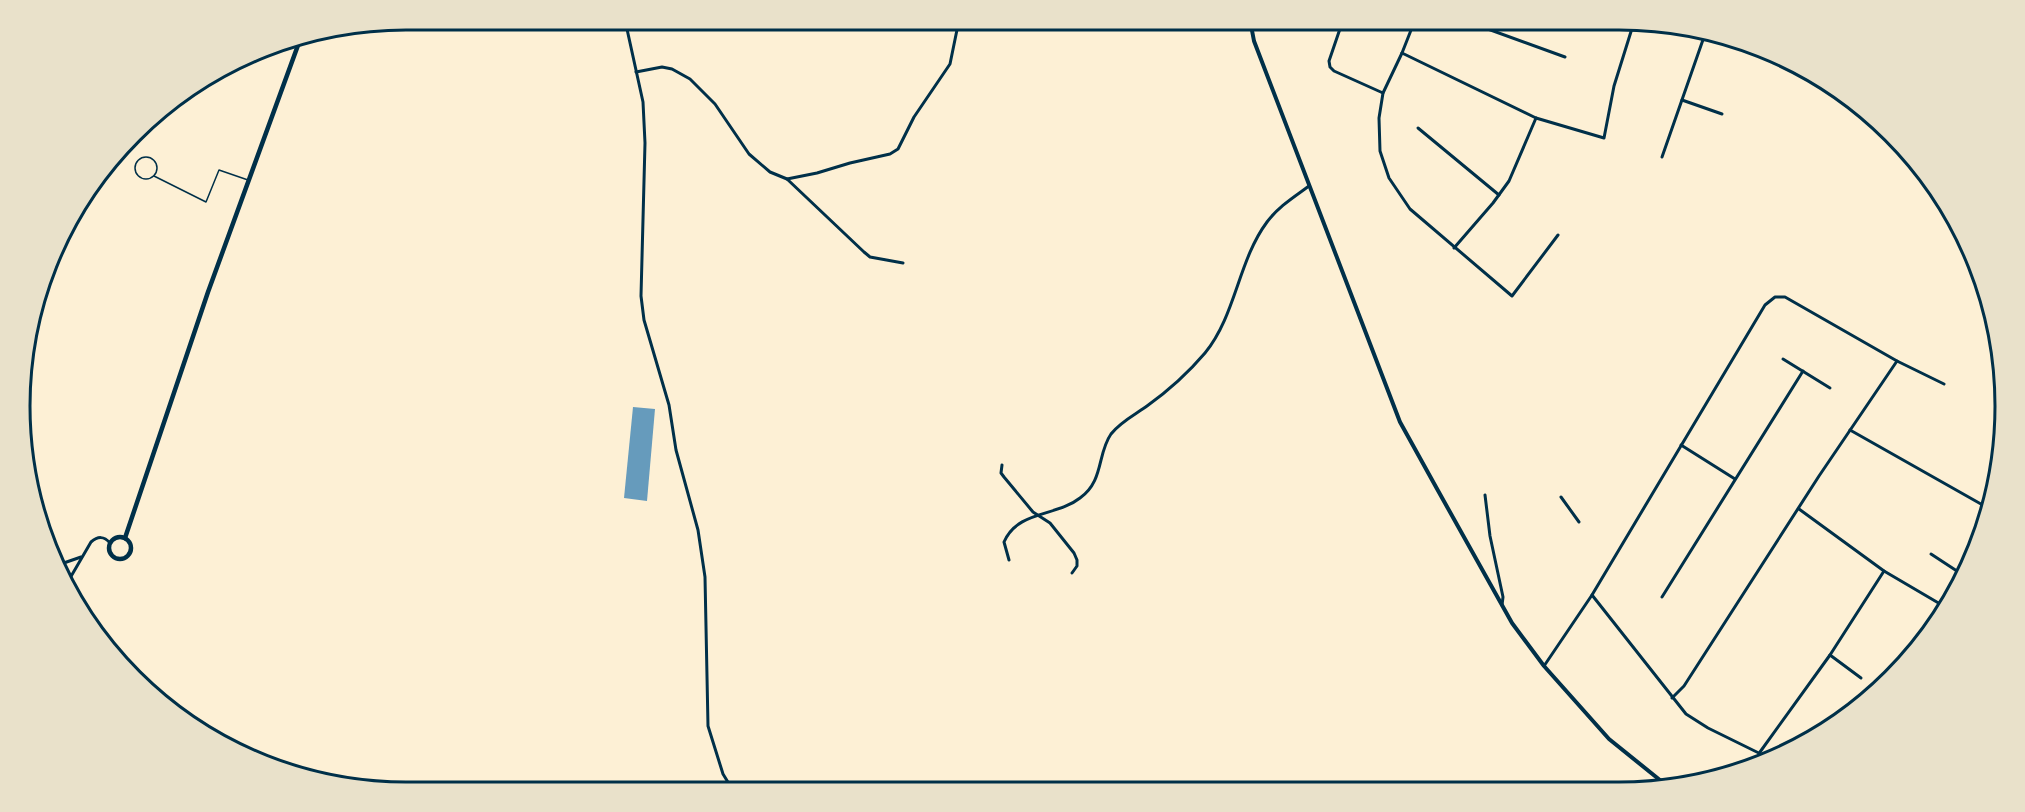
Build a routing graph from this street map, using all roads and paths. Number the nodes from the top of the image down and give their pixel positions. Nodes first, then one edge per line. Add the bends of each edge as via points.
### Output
1 (627, 30) edge
2 (957, 30) edge
3 (1252, 30) edge
4 (1340, 30) edge
5 (1411, 30) edge
6 (1491, 30) edge
7 (1631, 30) edge
8 (1702, 40) edge
9 (298, 46) edge
10 (1402, 52) junction
11 (1565, 57) dead end
12 (636, 72) junction
13 (1383, 93) junction
14 (1682, 100) junction
15 (1722, 114) dead end
16 (1536, 118) junction
17 (1418, 128) dead end
18 (1662, 157) dead end
19 (153, 176) junction
20 (787, 178) junction
21 (248, 180) junction
22 (1310, 186) junction
23 (1498, 195) junction
24 (1558, 235) dead end
25 (1454, 248) junction
26 (903, 263) dead end
27 (1783, 359) dead end
28 (1897, 361) junction
29 (1803, 371) junction
30 (1944, 384) dead end
31 (1830, 388) dead end
32 (1850, 430) junction
33 (1680, 445) junction
34 (1002, 465) dead end
35 (1735, 479) junction
36 (1485, 495) dead end
37 (1561, 497) dead end
38 (1982, 504) edge
39 (1799, 508) junction
40 (1036, 515) junction
41 (1579, 522) dead end
42 (125, 538) junction
43 (110, 543) junction
44 (1931, 554) dead end
45 (83, 556) junction
46 (1009, 560) dead end
47 (65, 563) edge
48 (1884, 571) junction
49 (1957, 571) edge
50 (1072, 573) dead end
51 (71, 576) edge
52 (1592, 595) junction
53 (1662, 597) dead end
54 (1939, 603) edge
55 (1502, 605) junction
56 (1830, 655) junction
57 (1544, 666) junction
58 (1861, 678) dead end
59 (1672, 698) junction
60 (1760, 752) joint
61 (1659, 780) edge
62 (728, 782) edge

1 - 12 street
2 - 20 street via 950,64 914,117 898,149
3 - 22 street
4 - 13 street via 1330,67
5 - 10 street
6 - 11 street
7 - 16 street via 1614,86 1604,138
8 - 14 street
9 - 21 main road
10 - 13 street
10 - 16 street
12 - 20 street via 662,67 690,80 715,104 749,154 770,172
12 - 62 street via 643,102 645,143 641,296 644,320 669,405 676,450 698,530 705,577 708,726
13 - 25 street via 1380,151 1389,178 1410,209
14 - 15 street
14 - 18 street
16 - 23 street via 1509,181
17 - 23 street
19 - 19 lane via 145,179 138,175 135,166 139,159 147,156 155,160 158,169
19 - 21 lane via 206,202 219,170
20 - 26 street via 870,257
21 - 42 main road
22 - 40 street via 1266,223 1253,245 1221,327 1204,354 1172,386 1112,434 1098,475 1084,496 1059,510
22 - 55 street via 1400,422
23 - 25 street
24 - 25 street via 1512,296
27 - 29 street
28 - 30 street
28 - 32 street
28 - 33 street via 1785,297 1775,297 1765,305
29 - 31 street
29 - 35 street
32 - 38 street
32 - 39 street
33 - 35 street
33 - 52 street
34 - 40 street via 1001,473
35 - 53 street
36 - 55 street
37 - 41 street
39 - 48 street
39 - 59 street via 1684,686
40 - 46 street via 1006,537
40 - 50 street via 1050,523 1074,553 1077,566
42 - 43 main road via 118,537
42 - 43 main road via 131,550 124,558 112,555
43 - 45 street via 97,538
44 - 49 street
45 - 47 street
45 - 51 street
48 - 54 street
48 - 56 street
52 - 57 street
52 - 59 street
55 - 57 street
56 - 58 street
56 - 60 street
57 - 61 street via 1609,739
59 - 60 street via 1686,714 1708,728

